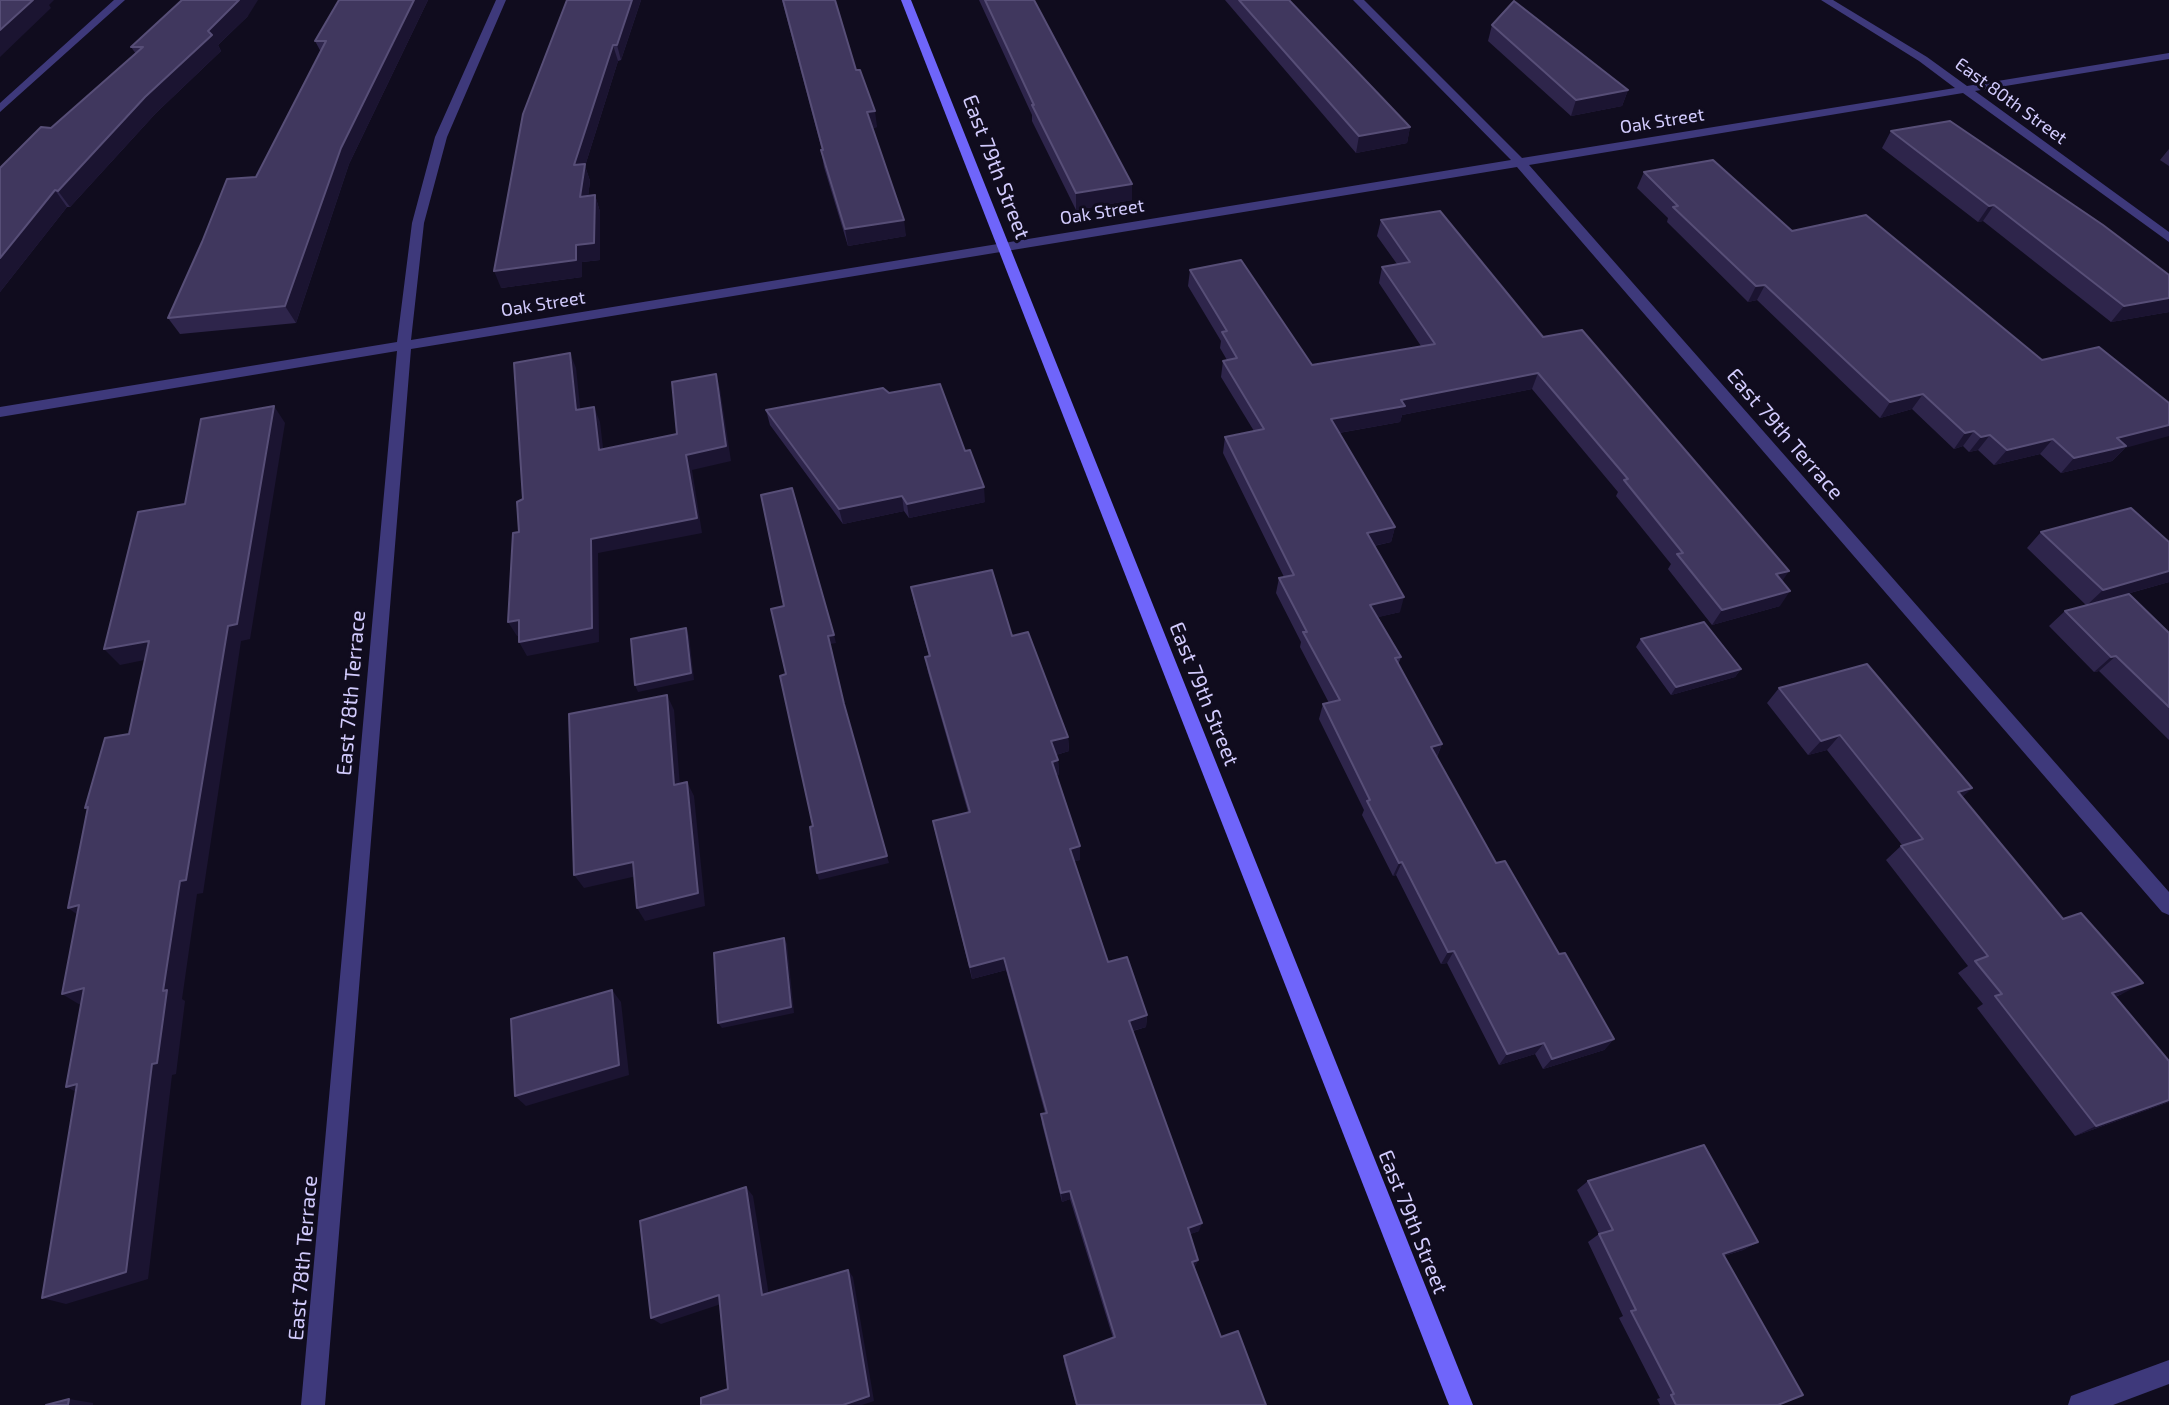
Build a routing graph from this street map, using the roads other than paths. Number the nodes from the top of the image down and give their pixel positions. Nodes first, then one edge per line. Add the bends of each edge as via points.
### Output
1 (120, 0) edge
2 (501, 0) edge
3 (906, 0) edge
4 (1358, 0) edge
5 (1826, 0) edge
6 (2169, 56) edge
7 (1966, 89) junction
8 (2, 106) edge
9 (1521, 162) junction
10 (2169, 238) edge
11 (1002, 246) junction
12 (404, 345) junction
13 (0, 412) edge
14 (2169, 906) edge
15 (2169, 1372) edge
16 (313, 1405) edge
17 (1461, 1405) edge
18 (2080, 1405) edge

1 - 8 street
2 - 12 street, East 78th Terrace via 441,137 418,223
3 - 11 street, East 79th Street
4 - 9 street, East 79th Terrace
5 - 7 street, East 80th Street
6 - 7 street, Oak Street
7 - 9 street, Oak Street
7 - 10 street, East 80th Street
9 - 11 street, Oak Street
9 - 14 street, East 79th Terrace
11 - 12 street, Oak Street
11 - 17 street, East 79th Street
12 - 13 street, Oak Street
12 - 16 street, East 78th Terrace
15 - 18 street

